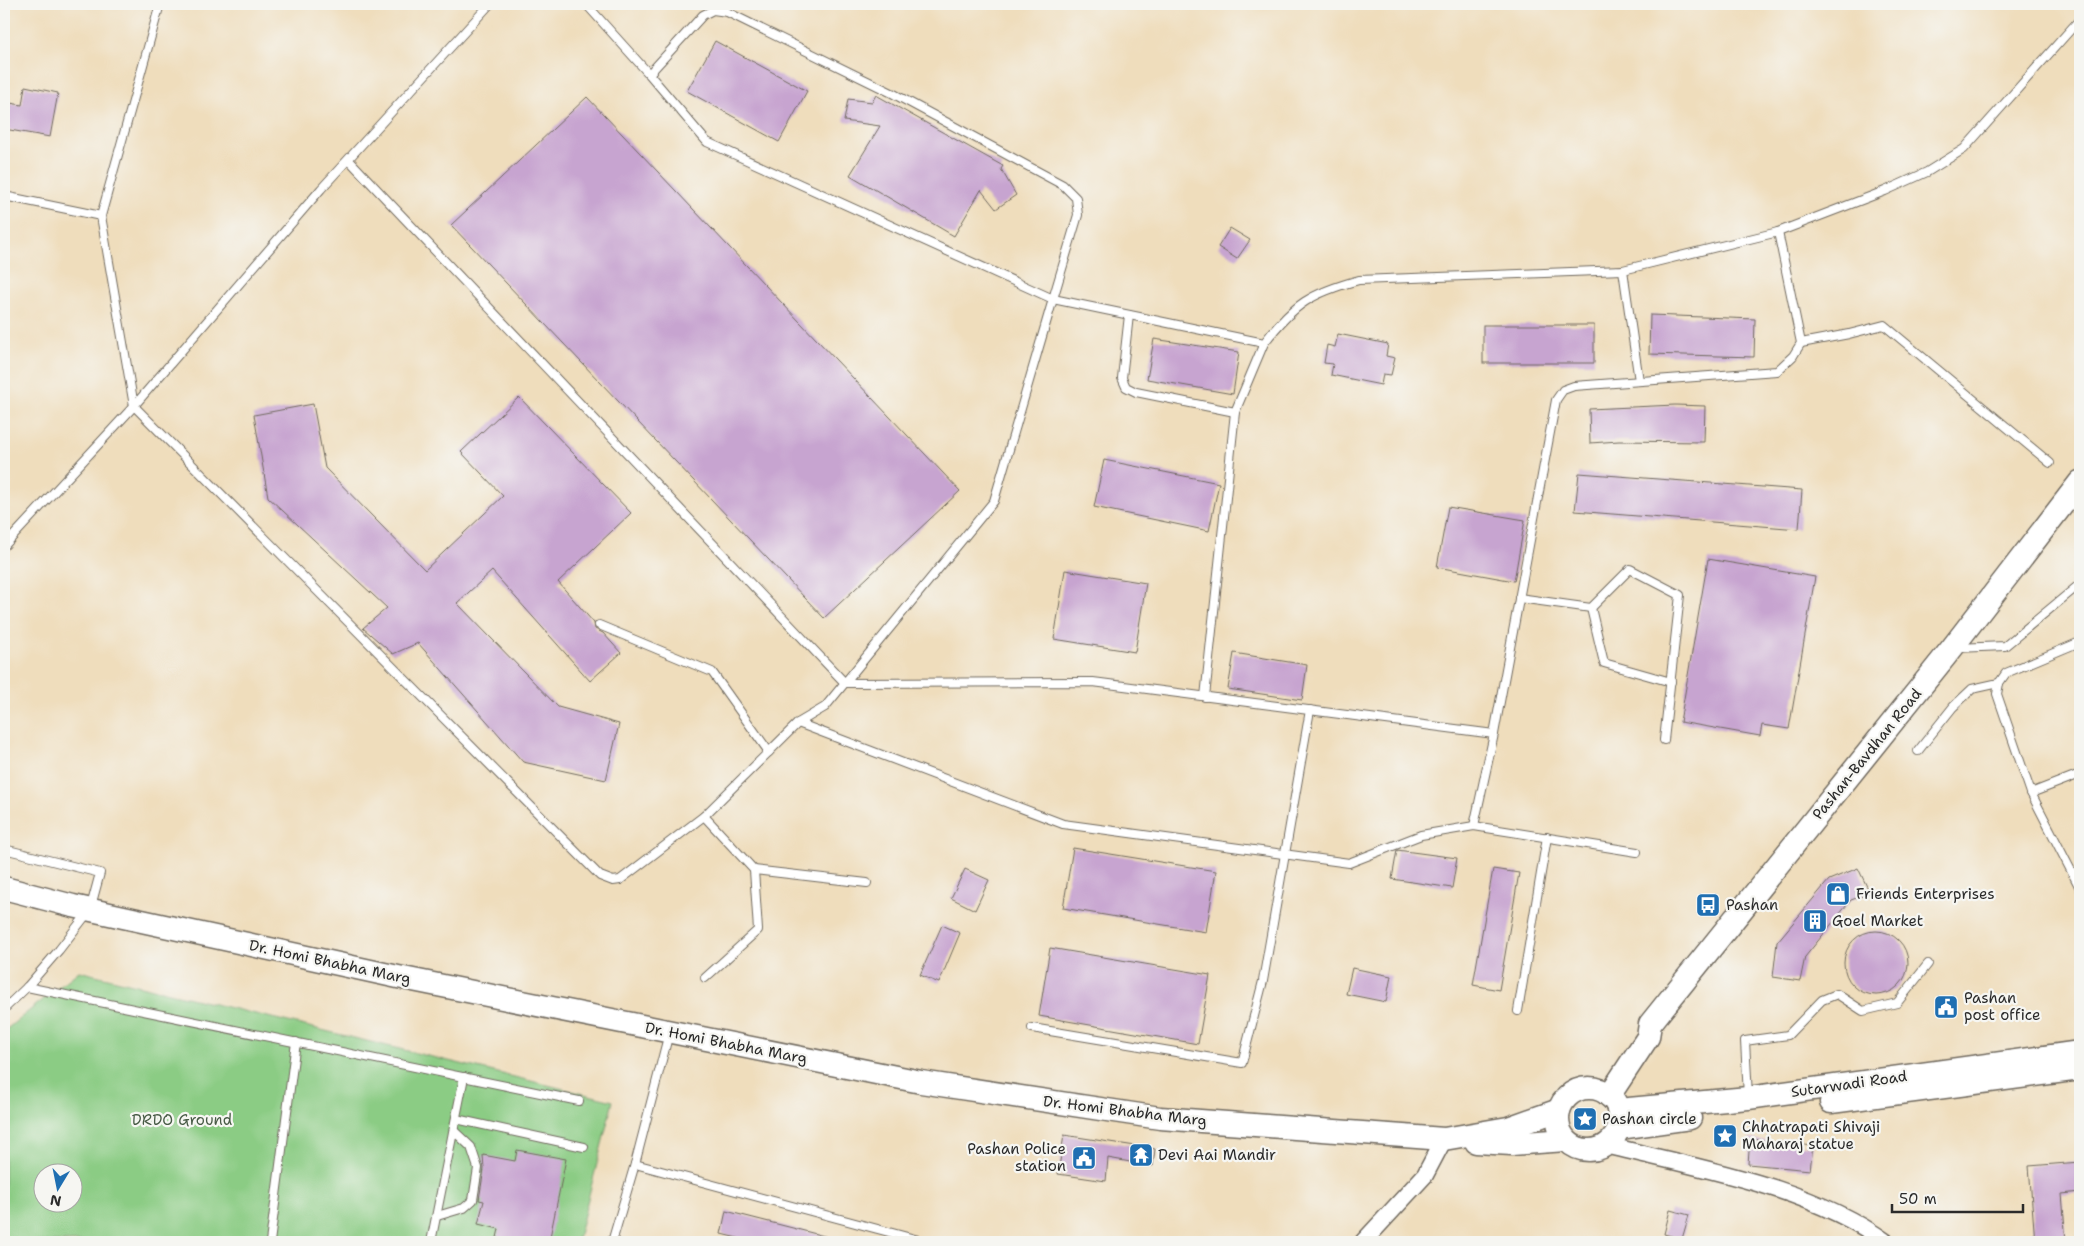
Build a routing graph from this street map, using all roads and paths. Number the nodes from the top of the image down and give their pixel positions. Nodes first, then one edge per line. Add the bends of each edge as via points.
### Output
1 (160, 4) edge
2 (490, 4) edge
3 (586, 4) edge
4 (2080, 19) edge
5 (649, 74) junction
6 (349, 160) junction
7 (4, 196) edge
8 (101, 216) junction
9 (1778, 232) junction
10 (1623, 270) junction
11 (1053, 300) junction
12 (1129, 315) junction
13 (1264, 343) junction
14 (1801, 343) junction
15 (1639, 381) junction
16 (134, 406) junction
17 (1235, 412) junction
18 (2050, 463) dead end
19 (2080, 482) edge
20 (4, 546) edge
21 (2080, 584) edge
22 (1519, 598) junction
23 (1592, 608) junction
24 (599, 625) dead end
25 (2080, 642) edge
26 (1952, 648) junction
27 (1671, 682) junction
28 (845, 683) junction
29 (1999, 683) junction
30 (1205, 697) junction
31 (1310, 710) junction
32 (798, 723) junction
33 (1494, 734) junction
34 (1664, 740) dead end
35 (1918, 751) dead end
36 (769, 752) junction
37 (2080, 774) edge
38 (2031, 792) junction
39 (704, 816) junction
40 (1474, 826) junction
41 (1547, 837) junction
42 (4, 849) edge
43 (1637, 852) dead end
44 (1286, 853) junction
45 (754, 870) junction
46 (867, 883) dead end
47 (4, 888) edge
48 (2080, 888) edge
49 (90, 910) junction
50 (1928, 964) dead end
51 (705, 978) dead end
52 (27, 987) junction
53 (4, 1009) edge
54 (1518, 1011) dead end
55 (1032, 1028) dead end
56 (669, 1031) junction
57 (296, 1042) junction
58 (2080, 1052) edge
59 (2080, 1069) edge
60 (464, 1077) junction
61 (1748, 1098) junction
62 (579, 1101) dead end
63 (1559, 1110) junction
64 (1610, 1113) junction
65 (456, 1119) junction
66 (454, 1131) junction
67 (1451, 1138) junction
68 (1566, 1140) junction
69 (584, 1147) dead end
70 (635, 1164) junction
71 (436, 1216) junction
72 (1862, 1234) edge
73 (270, 1242) edge
74 (431, 1242) edge
75 (612, 1242) edge
76 (926, 1242) edge
77 (1363, 1242) edge
78 (1886, 1242) edge

1 - 8 lane
2 - 6 lane
3 - 5 lane
4 - 9 lane via 1964,149 1927,172 1885,192
5 - 11 lane via 707,142
5 - 11 lane via 702,15 713,10 727,12 892,93 1063,185 1076,198 1078,215
6 - 16 lane
6 - 28 lane
7 - 8 lane
8 - 16 lane
9 - 10 lane
9 - 14 lane
10 - 13 lane via 1359,280 1308,298 1278,324
10 - 15 lane
11 - 12 lane
11 - 28 lane via 994,501
12 - 13 lane
12 - 17 lane via 1122,378 1126,387 1136,392
13 - 17 lane
14 - 15 lane via 1777,371
14 - 18 lane via 1884,325
15 - 22 lane via 1574,386 1562,390 1556,400
16 - 20 lane
16 - 39 lane via 600,876 613,881 625,877
17 - 30 lane
19 - 26 main road, Pashan-Bavdhan Road
21 - 26 lane via 2005,646
22 - 23 lane
22 - 33 lane
23 - 27 lane via 1604,663
23 - 27 lane via 1630,569 1680,595
24 - 36 lane via 712,672
25 - 29 lane via 2006,673
26 - 64 main road, Pashan-Bavdhan Road via 1650,1024 1648,1037
27 - 34 lane
28 - 30 lane via 1093,682
28 - 32 lane via 825,707
29 - 35 lane via 1972,689 1953,707
29 - 38 lane via 1998,694
30 - 31 lane
31 - 33 lane
31 - 44 lane
32 - 36 lane
32 - 44 lane via 1063,824
33 - 40 lane
36 - 39 lane
37 - 38 lane
38 - 48 lane
39 - 45 lane
40 - 41 lane
40 - 44 lane via 1421,835 1349,863
41 - 43 lane
41 - 54 lane
42 - 49 lane via 100,873
44 - 55 lane via 1263,981 1242,1063
45 - 46 lane
45 - 51 lane via 758,930
47 - 49 main road, Dr. Homi Bhabha Marg
49 - 52 lane
49 - 56 main road, Dr. Homi Bhabha Marg via 398,977
50 - 61 lane via 1897,1003 1863,1011 1837,994 1822,1000 1788,1035 1745,1041
52 - 53 lane
52 - 57 lane
56 - 67 main road, Dr. Homi Bhabha Marg via 921,1082 1160,1118
56 - 70 lane
57 - 60 lane
57 - 73 lane
58 - 61 main road, Sutarwadi Road
59 - 64 main road via 1925,1091
60 - 62 lane
60 - 65 lane
61 - 64 main road, Sutarwadi Road
63 - 64 main road via 1564,1100 1582,1089
63 - 67 main road, Dr. Homi Bhabha Marg via 1508,1128
63 - 68 main road via 1560,1131
64 - 68 main road via 1596,1149 1585,1150
64 - 72 street via 1743,1180 1813,1202
65 - 66 lane
65 - 69 lane
66 - 71 lane
66 - 71 lane via 472,1147 478,1168 473,1200 464,1208
67 - 68 main road, Dr. Homi Bhabha Marg via 1512,1144
67 - 77 street via 1425,1175
70 - 75 lane
70 - 76 lane
71 - 74 lane
72 - 78 street

